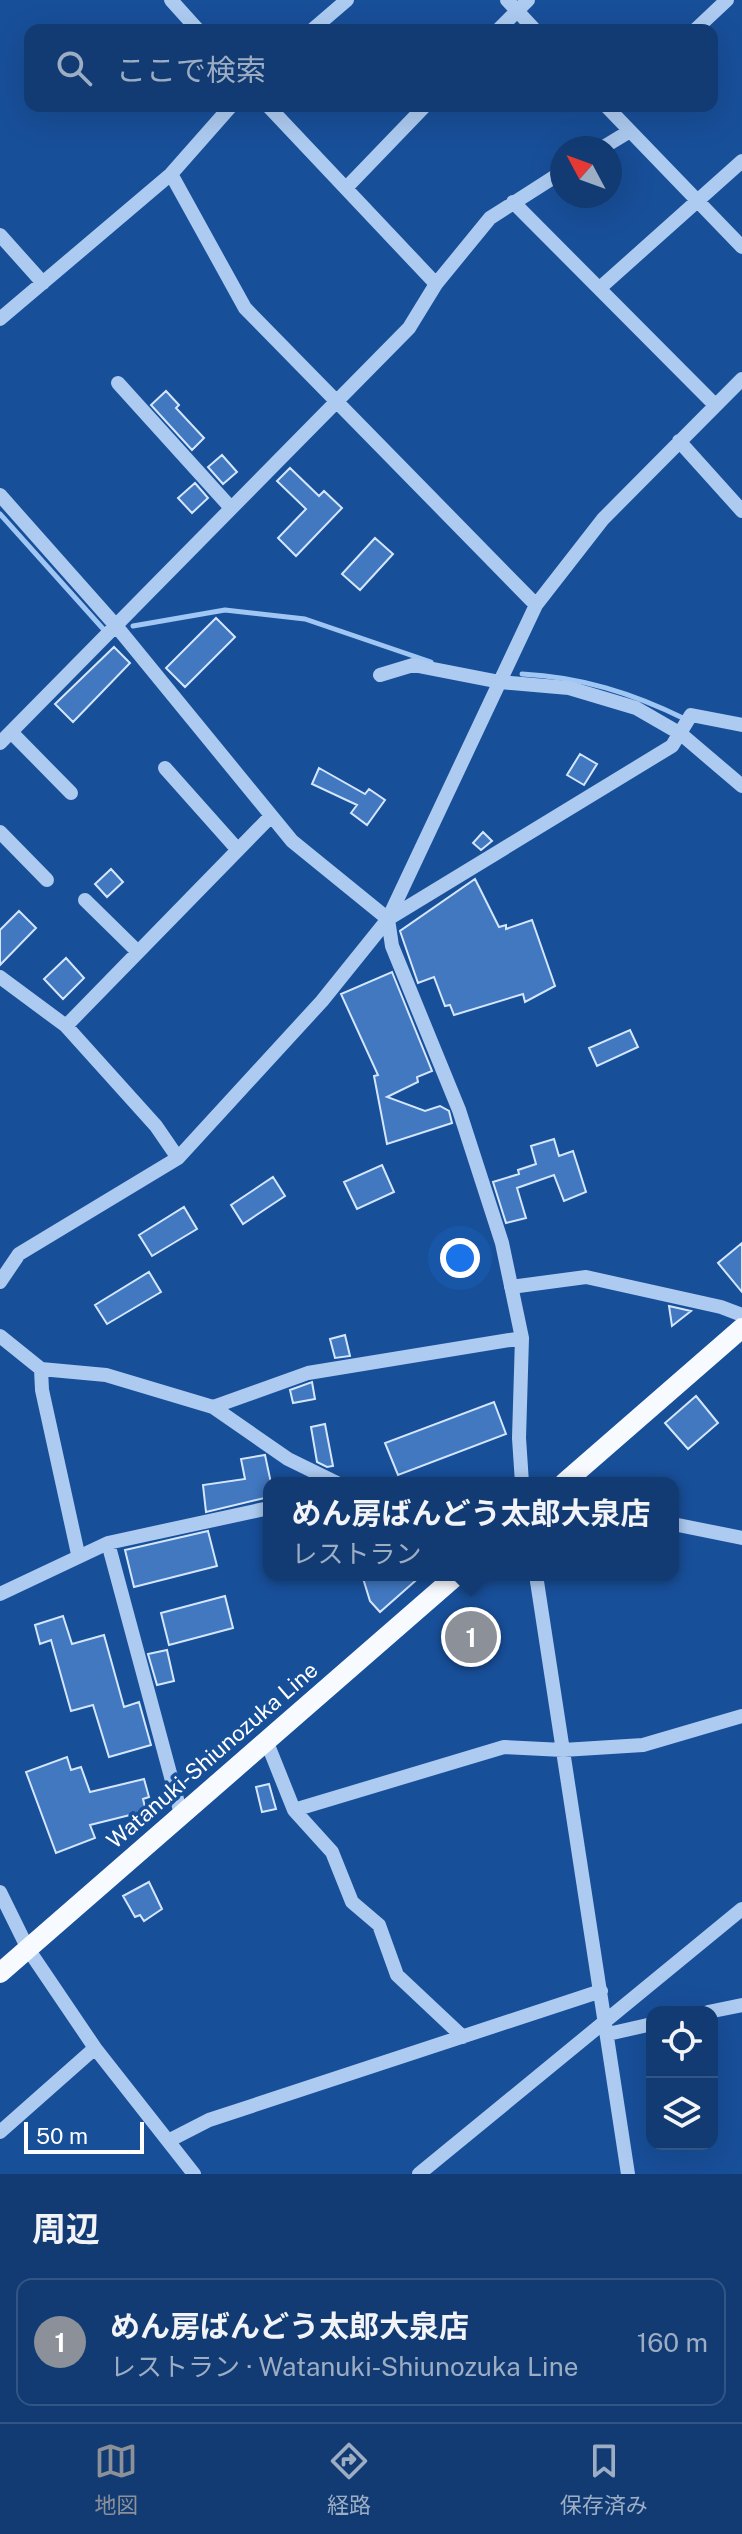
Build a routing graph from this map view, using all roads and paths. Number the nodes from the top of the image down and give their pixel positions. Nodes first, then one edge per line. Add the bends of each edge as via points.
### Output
1 (171, 0) edge
2 (347, 0) edge
3 (727, 0) edge
4 (517, 3) edge
5 (193, 24) edge
6 (319, 24) edge
7 (502, 24) edge
8 (531, 24) edge
9 (701, 24) edge
10 (226, 112) edge
11 (274, 112) edge
12 (419, 112) edge
13 (613, 112) edge
14 (630, 131) junction
15 (622, 136) edge
16 (742, 161) edge
17 (171, 174) junction
18 (550, 179) edge
19 (347, 187) junction
20 (696, 200) junction
21 (513, 202) junction
22 (0, 235) edge
23 (742, 247) edge
24 (43, 283) junction
25 (436, 284) junction
26 (601, 287) junction
27 (0, 319) edge
28 (742, 379) edge
29 (118, 383) dead end
30 (334, 401) junction
31 (715, 405) junction
32 (679, 441) junction
33 (0, 495) edge
34 (231, 508) junction
35 (742, 511) edge
36 (536, 605) junction
37 (117, 627) junction
38 (380, 675) dead end
39 (500, 682) junction
40 (742, 725) edge
41 (11, 732) junction
42 (681, 734) junction
43 (0, 743) edge
44 (165, 768) dead end
45 (742, 786) edge
46 (71, 793) dead end
47 (271, 816) junction
48 (0, 832) edge
49 (238, 850) junction
50 (47, 880) dead end
51 (85, 900) dead end
52 (388, 919) junction
53 (138, 952) junction
54 (0, 977) edge
55 (66, 1026) junction
56 (178, 1158) junction
57 (0, 1282) edge
58 (511, 1287) junction
59 (742, 1315) edge
60 (742, 1328) edge
61 (0, 1336) edge
62 (522, 1338) junction
63 (41, 1369) junction
64 (213, 1407) junction
65 (319, 1477) edge
66 (522, 1477) edge
67 (571, 1477) edge
68 (263, 1509) edge
69 (679, 1525) edge
70 (742, 1538) edge
71 (108, 1543) junction
72 (78, 1554) junction
73 (450, 1581) edge
74 (537, 1581) edge
75 (0, 1594) edge
76 (742, 1716) edge
77 (266, 1740) junction
78 (563, 1750) junction
79 (294, 1810) junction
80 (181, 1814) junction
81 (0, 1892) edge
82 (742, 1909) edge
83 (28, 1949) junction
84 (0, 1973) edge
85 (601, 1991) junction
86 (742, 2005) edge
87 (718, 2010) edge
88 (646, 2024) edge
89 (608, 2027) junction
90 (463, 2037) junction
91 (95, 2048) junction
92 (0, 2132) edge
93 (170, 2140) junction
94 (186, 2171) edge
95 (419, 2174) edge
96 (628, 2174) edge

1 - 5 street
2 - 6 street
3 - 9 street
4 - 7 street
4 - 8 street
10 - 17 street
11 - 19 street
12 - 19 street
13 - 14 street
14 - 15 street
14 - 20 street
16 - 20 street
17 - 24 street
17 - 30 street via 245,308
18 - 21 street
19 - 25 street
20 - 23 street
20 - 26 street
21 - 25 street via 490,218
21 - 26 street
22 - 24 street
24 - 27 street
25 - 30 street via 409,328
26 - 31 street
28 - 31 street
29 - 34 street
30 - 34 street
30 - 36 street
31 - 32 street
32 - 35 street
32 - 36 street via 603,519
33 - 37 street
34 - 37 street
36 - 39 street
37 - 41 street
37 - 47 street
38 - 39 street via 413,665
39 - 42 street via 569,688 636,708
39 - 52 street
40 - 42 street via 691,715
41 - 43 street
41 - 46 street
42 - 45 street
42 - 52 street via 672,746
44 - 49 street
47 - 49 street
47 - 52 street via 292,841
48 - 50 street
49 - 53 street
51 - 53 street
52 - 56 street via 322,1001
52 - 58 street via 392,946 459,1110
53 - 55 street
54 - 55 street
55 - 56 street
56 - 57 street via 19,1254
58 - 59 street via 586,1277
58 - 62 street
60 - 67 main road
61 - 63 street
62 - 64 street via 308,1373
62 - 66 street
63 - 64 street via 106,1375
63 - 72 street
64 - 65 street
68 - 71 street
69 - 70 street
71 - 72 street
71 - 80 street
72 - 75 street
73 - 77 main road, Watanuki-Shiunozuka Line
74 - 78 street
76 - 78 street via 643,1745
77 - 79 street
77 - 80 main road, Watanuki-Shiunozuka Line
78 - 79 street via 504,1747
78 - 85 street
79 - 90 street via 332,1852 352,1902 379,1925 397,1975
80 - 83 main road, Watanuki-Shiunozuka Line
81 - 83 street
82 - 89 street
83 - 84 main road, Watanuki-Shiunozuka Line
83 - 91 street
85 - 89 street
85 - 90 street
86 - 87 street
88 - 89 street
89 - 95 street
89 - 96 street
90 - 93 street via 209,2120
91 - 92 street
91 - 93 street
93 - 94 street

